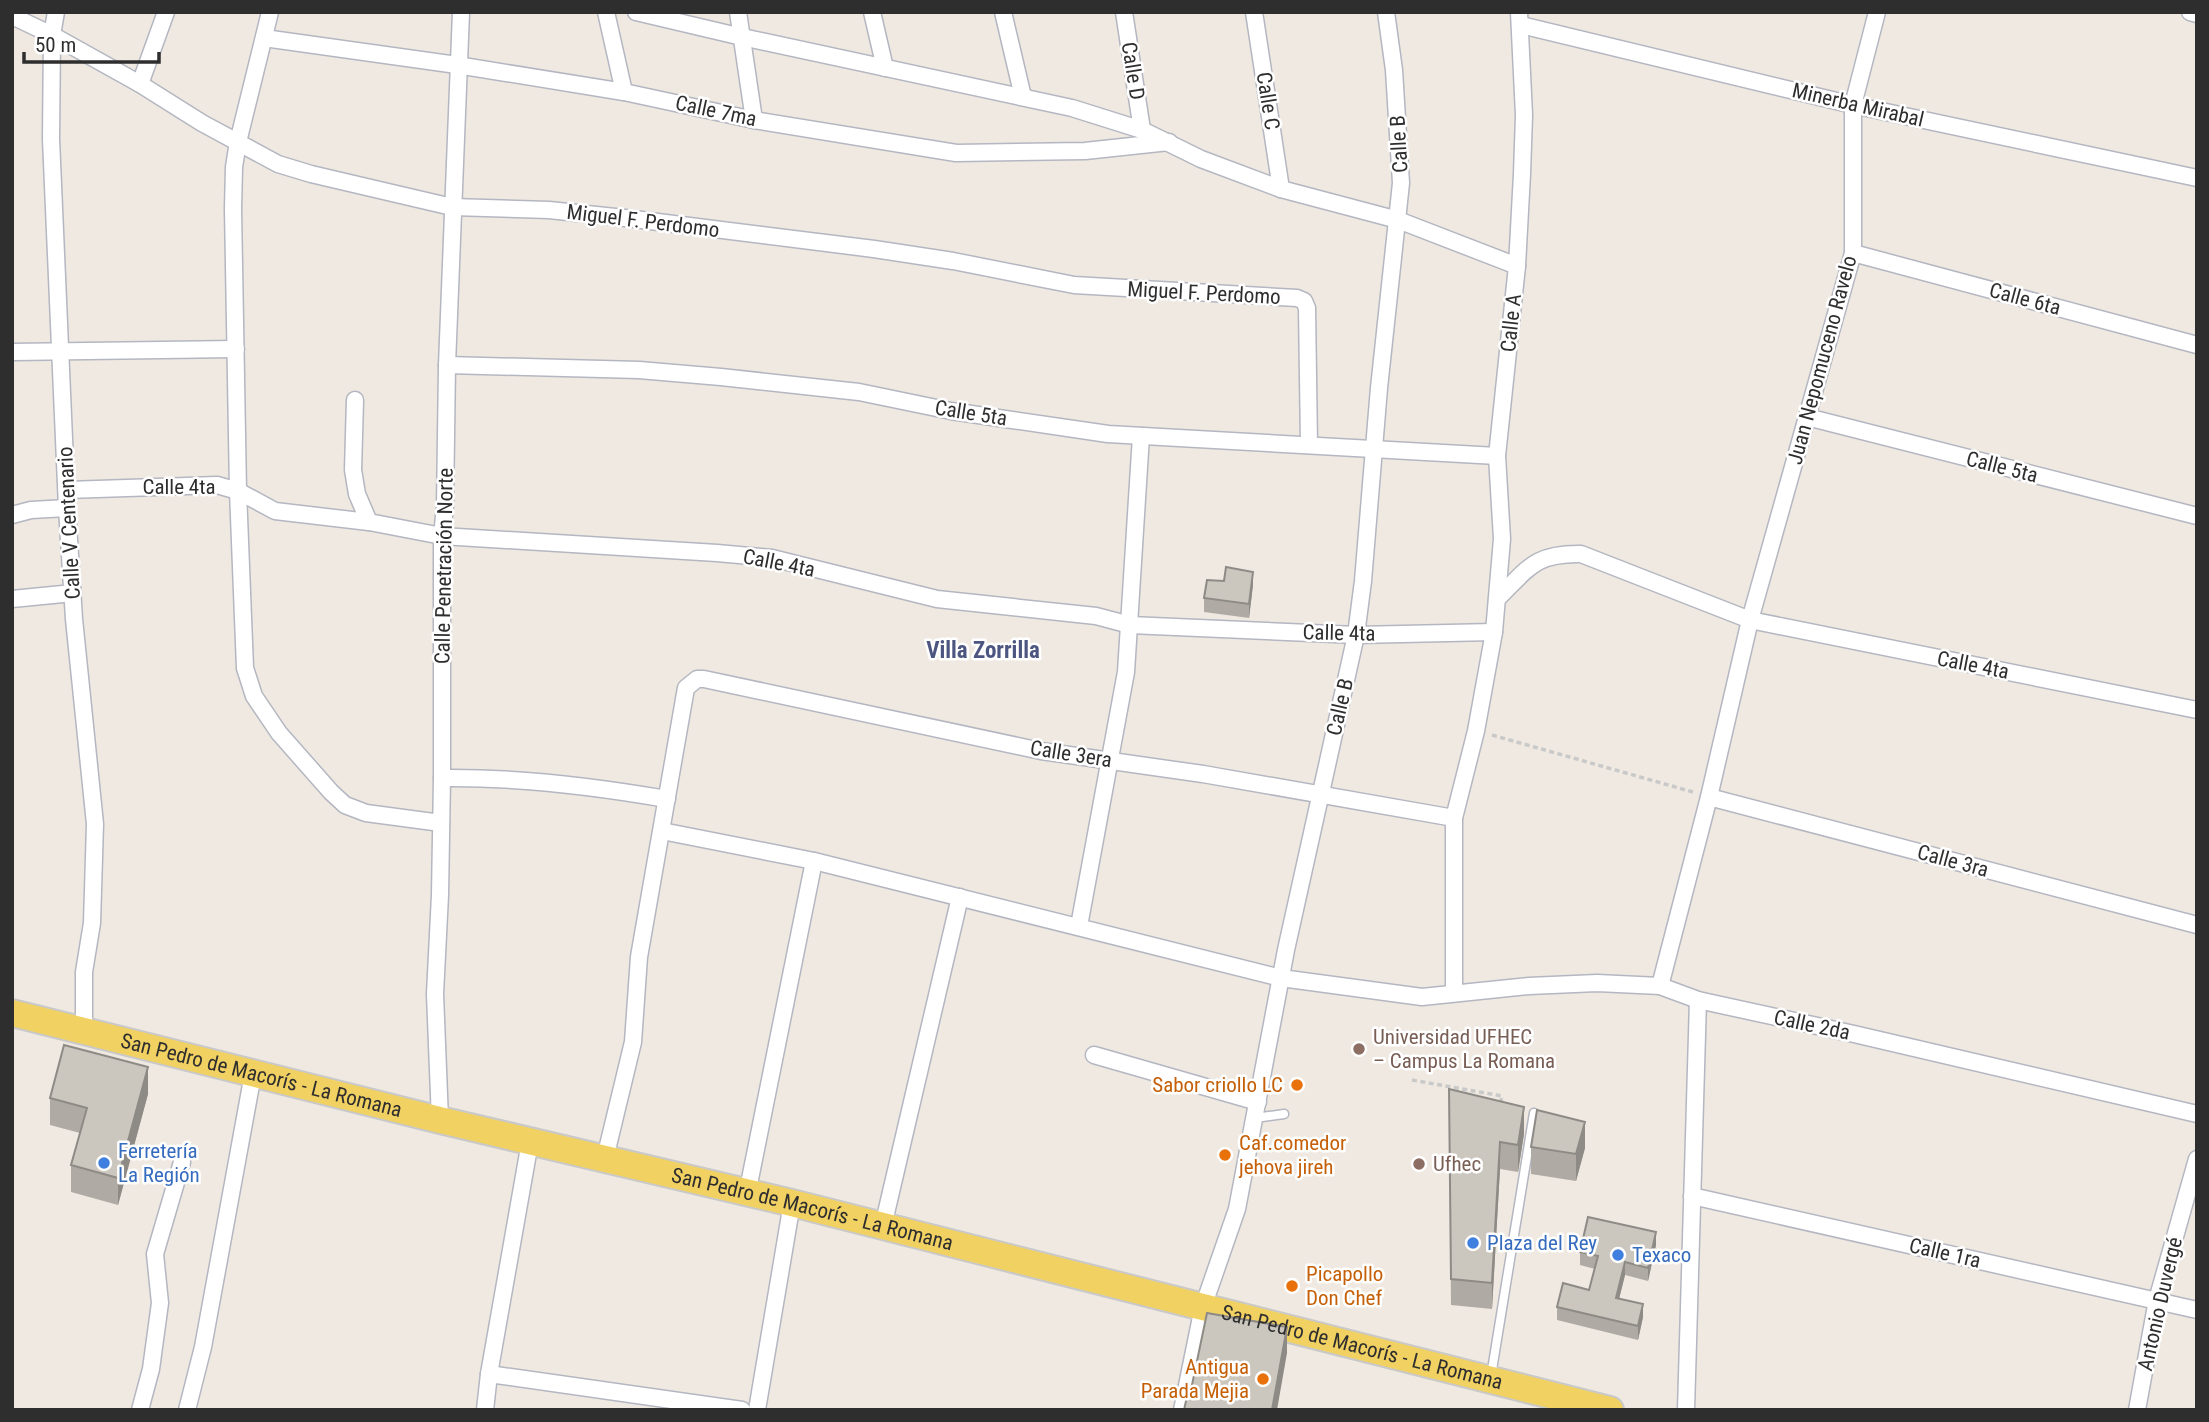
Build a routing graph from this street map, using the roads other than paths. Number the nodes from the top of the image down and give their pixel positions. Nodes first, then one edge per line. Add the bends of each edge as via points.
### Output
1 (55, 12) edge
2 (166, 12) edge
3 (270, 12) edge
4 (461, 12) edge
5 (606, 12) edge
6 (636, 12) edge
7 (738, 12) edge
8 (872, 12) edge
9 (1003, 12) edge
10 (1124, 12) edge
11 (1254, 12) edge
12 (1385, 12) edge
13 (1877, 12) edge
14 (2190, 12) edge
15 (2197, 14) edge
16 (12, 16) edge
17 (1520, 19) edge
18 (52, 35) junction
19 (742, 37) junction
20 (264, 38) junction
21 (457, 65) junction
22 (885, 68) junction
23 (140, 84) junction
24 (624, 92) junction
25 (1023, 97) junction
26 (1853, 105) junction
27 (754, 120) junction
28 (1142, 130) junction
29 (238, 142) junction
30 (1169, 142) junction
31 (2197, 178) edge
32 (1281, 189) junction
33 (452, 207) junction
34 (1398, 220) junction
35 (1853, 253) junction
36 (1517, 266) junction
37 (2197, 345) edge
38 (236, 349) junction
39 (61, 350) junction
40 (12, 352) edge
41 (447, 365) junction
42 (355, 400) dead end
43 (1807, 417) junction
44 (1141, 436) junction
45 (1309, 445) junction
46 (1374, 448) junction
47 (1497, 456) junction
48 (67, 490) junction
49 (238, 491) junction
50 (67, 508) junction
51 (12, 515) edge
52 (2197, 516) edge
53 (369, 522) junction
54 (442, 536) junction
55 (73, 593) junction
56 (12, 599) edge
57 (1497, 599) junction
58 (1750, 621) junction
59 (1130, 625) junction
60 (1494, 632) junction
61 (1356, 635) junction
62 (2197, 710) edge
63 (1110, 761) junction
64 (442, 778) junction
65 (1319, 794) junction
66 (1709, 797) junction
67 (667, 799) junction
68 (1454, 817) junction
69 (441, 822) junction
70 (662, 831) junction
71 (814, 861) junction
72 (960, 897) junction
73 (2197, 925) edge
74 (1079, 926) junction
75 (1281, 978) junction
76 (1660, 986) junction
77 (1454, 993) junction
78 (1698, 1000) junction
79 (12, 1013) edge
80 (84, 1032) junction
81 (1094, 1055) dead end
82 (253, 1074) junction
83 (1256, 1110) junction
84 (1535, 1113) edge
85 (1284, 1114) dead end
86 (2197, 1114) edge
87 (440, 1120) junction
88 (530, 1142) junction
89 (605, 1158) junction
90 (2197, 1159) edge
91 (182, 1162) dead end
92 (747, 1194) junction
93 (1692, 1196) junction
94 (792, 1203) junction
95 (883, 1226) junction
96 (2157, 1300) junction
97 (1203, 1307) junction
98 (2197, 1310) edge
99 (489, 1374) junction
100 (1490, 1380) junction
101 (1557, 1403) edge
102 (140, 1410) edge
103 (187, 1410) edge
104 (485, 1410) edge
105 (741, 1410) edge
106 (757, 1410) edge
107 (1182, 1410) edge
108 (1610, 1410) edge
109 (1686, 1410) edge
110 (2137, 1410) edge

1 - 18 street, Calle V Centenario
2 - 23 street
3 - 20 street
4 - 21 street, Calle Penetración Norte
5 - 24 street
6 - 19 street
7 - 19 street
8 - 22 street
9 - 25 street
10 - 28 street, Calle D
11 - 32 street, Calle C
12 - 34 street, Calle B via 1397,108
13 - 26 street, Juan Nepomuceno Ravelo
14 - 15 street
16 - 18 street, Miguel F. Perdomo
17 - 26 street, Minerba Mirabal
17 - 36 street, Calle A via 1524,115
18 - 23 street, Miguel F. Perdomo
18 - 39 street, Calle V Centenario via 51,139
19 - 22 street
19 - 27 street
20 - 21 street, Calle 7ma
20 - 29 street
21 - 24 street, Calle 7ma
21 - 33 street, Calle Penetración Norte
22 - 25 street
23 - 29 street, Miguel F. Perdomo
24 - 27 street, Calle 7ma
25 - 28 street
26 - 31 street, Minerba Mirabal
26 - 35 street, Juan Nepomuceno Ravelo
27 - 30 street, Calle 7ma via 956,153 1086,151
28 - 30 street
29 - 33 street, Miguel F. Perdomo via 311,174
29 - 38 street via 233,209
30 - 32 street
32 - 34 street
33 - 41 street, Calle Penetración Norte
33 - 45 street, Miguel F. Perdomo via 634,219 913,255 1074,285 1297,298 1307,309
34 - 36 street
34 - 46 street, Calle B
35 - 37 street, Calle 6ta
35 - 43 street, Juan Nepomuceno Ravelo
36 - 47 street, Calle A
38 - 39 street
38 - 49 street
39 - 40 street
39 - 48 street, Calle V Centenario
41 - 44 street, Calle 5ta via 639,370 793,383 951,411
41 - 54 street, Calle Penetración Norte
42 - 53 street via 354,471 357,494
43 - 52 street, Calle 5ta
43 - 58 street, Juan Nepomuceno Ravelo
44 - 45 street, Calle 5ta
44 - 59 street
45 - 46 street, Calle 5ta
46 - 47 street, Calle 5ta
46 - 61 street, Calle B
47 - 57 street, Calle A via 1502,539
48 - 49 street, Calle 4ta via 217,485
48 - 50 street, Calle V Centenario
49 - 53 street, Calle 4ta via 275,511
49 - 69 street via 245,668 254,696 279,733 345,805 366,813
50 - 51 street
50 - 55 street, Calle V Centenario
53 - 54 street, Calle 4ta
54 - 59 street, Calle 4ta via 772,558 937,599 1096,616
54 - 64 street, Calle Penetración Norte
55 - 56 street
55 - 80 street, Calle V Centenario via 95,824
57 - 58 street, Calle 4ta via 1538,559 1581,554
57 - 60 street, Calle A
58 - 62 street, Calle 4ta
58 - 66 street, Juan Nepomuceno Ravelo
59 - 61 street, Calle 4ta
59 - 63 street
60 - 61 street, Calle 4ta
60 - 68 street, Calle A
61 - 65 street, Calle B
63 - 65 street, Calle 3era
63 - 67 street, Calle 3era via 1041,751 704,679 686,688
63 - 74 street
64 - 67 street via 566,783
64 - 69 street, Calle Penetración Norte
65 - 68 street, Calle 3era
65 - 75 street, Calle B
66 - 73 street, Calle 3ra
66 - 76 street, Juan Nepomuceno Ravelo
67 - 70 street
68 - 77 street, Calle A
69 - 87 street, Calle Penetración Norte via 435,994
70 - 71 street, Calle 2da
70 - 89 street via 639,957 633,1042
71 - 72 street, Calle 2da
71 - 92 street
72 - 74 street, Calle 2da
72 - 95 street
74 - 75 street, Calle 2da
75 - 77 street, Calle 2da via 1422,997
75 - 83 street, Calle B
76 - 77 street, Calle 2da via 1597,983
76 - 78 street, Calle 2da
78 - 86 street, Calle 2da
78 - 93 street
79 - 80 main road, San Pedro de Macorís - La Romana
80 - 82 main road, San Pedro de Macorís - La Romana
81 - 83 street
82 - 87 main road, San Pedro de Macorís - La Romana
82 - 103 street via 203,1347
83 - 85 lane
83 - 97 street, Calle B via 1237,1209
84 - 100 lane
87 - 88 main road, San Pedro de Macorís - La Romana
88 - 89 main road, San Pedro de Macorís - La Romana
88 - 99 street
89 - 92 main road, San Pedro de Macorís - La Romana
90 - 96 street, Antonio Duvergé
91 - 102 street via 155,1254 160,1303
92 - 94 main road, San Pedro de Macorís - La Romana
93 - 96 street, Calle 1ra
93 - 109 street
94 - 95 main road, San Pedro de Macorís - La Romana
94 - 106 street
95 - 97 main road, San Pedro de Macorís - La Romana
96 - 98 street, Calle 1ra
96 - 110 street, Antonio Duvergé
97 - 100 main road, San Pedro de Macorís - La Romana
97 - 107 street, Calle B
99 - 104 street
99 - 105 street
100 - 101 main road, San Pedro de Macorís - La Romana
101 - 108 main road, San Pedro de Macorís - La Romana

